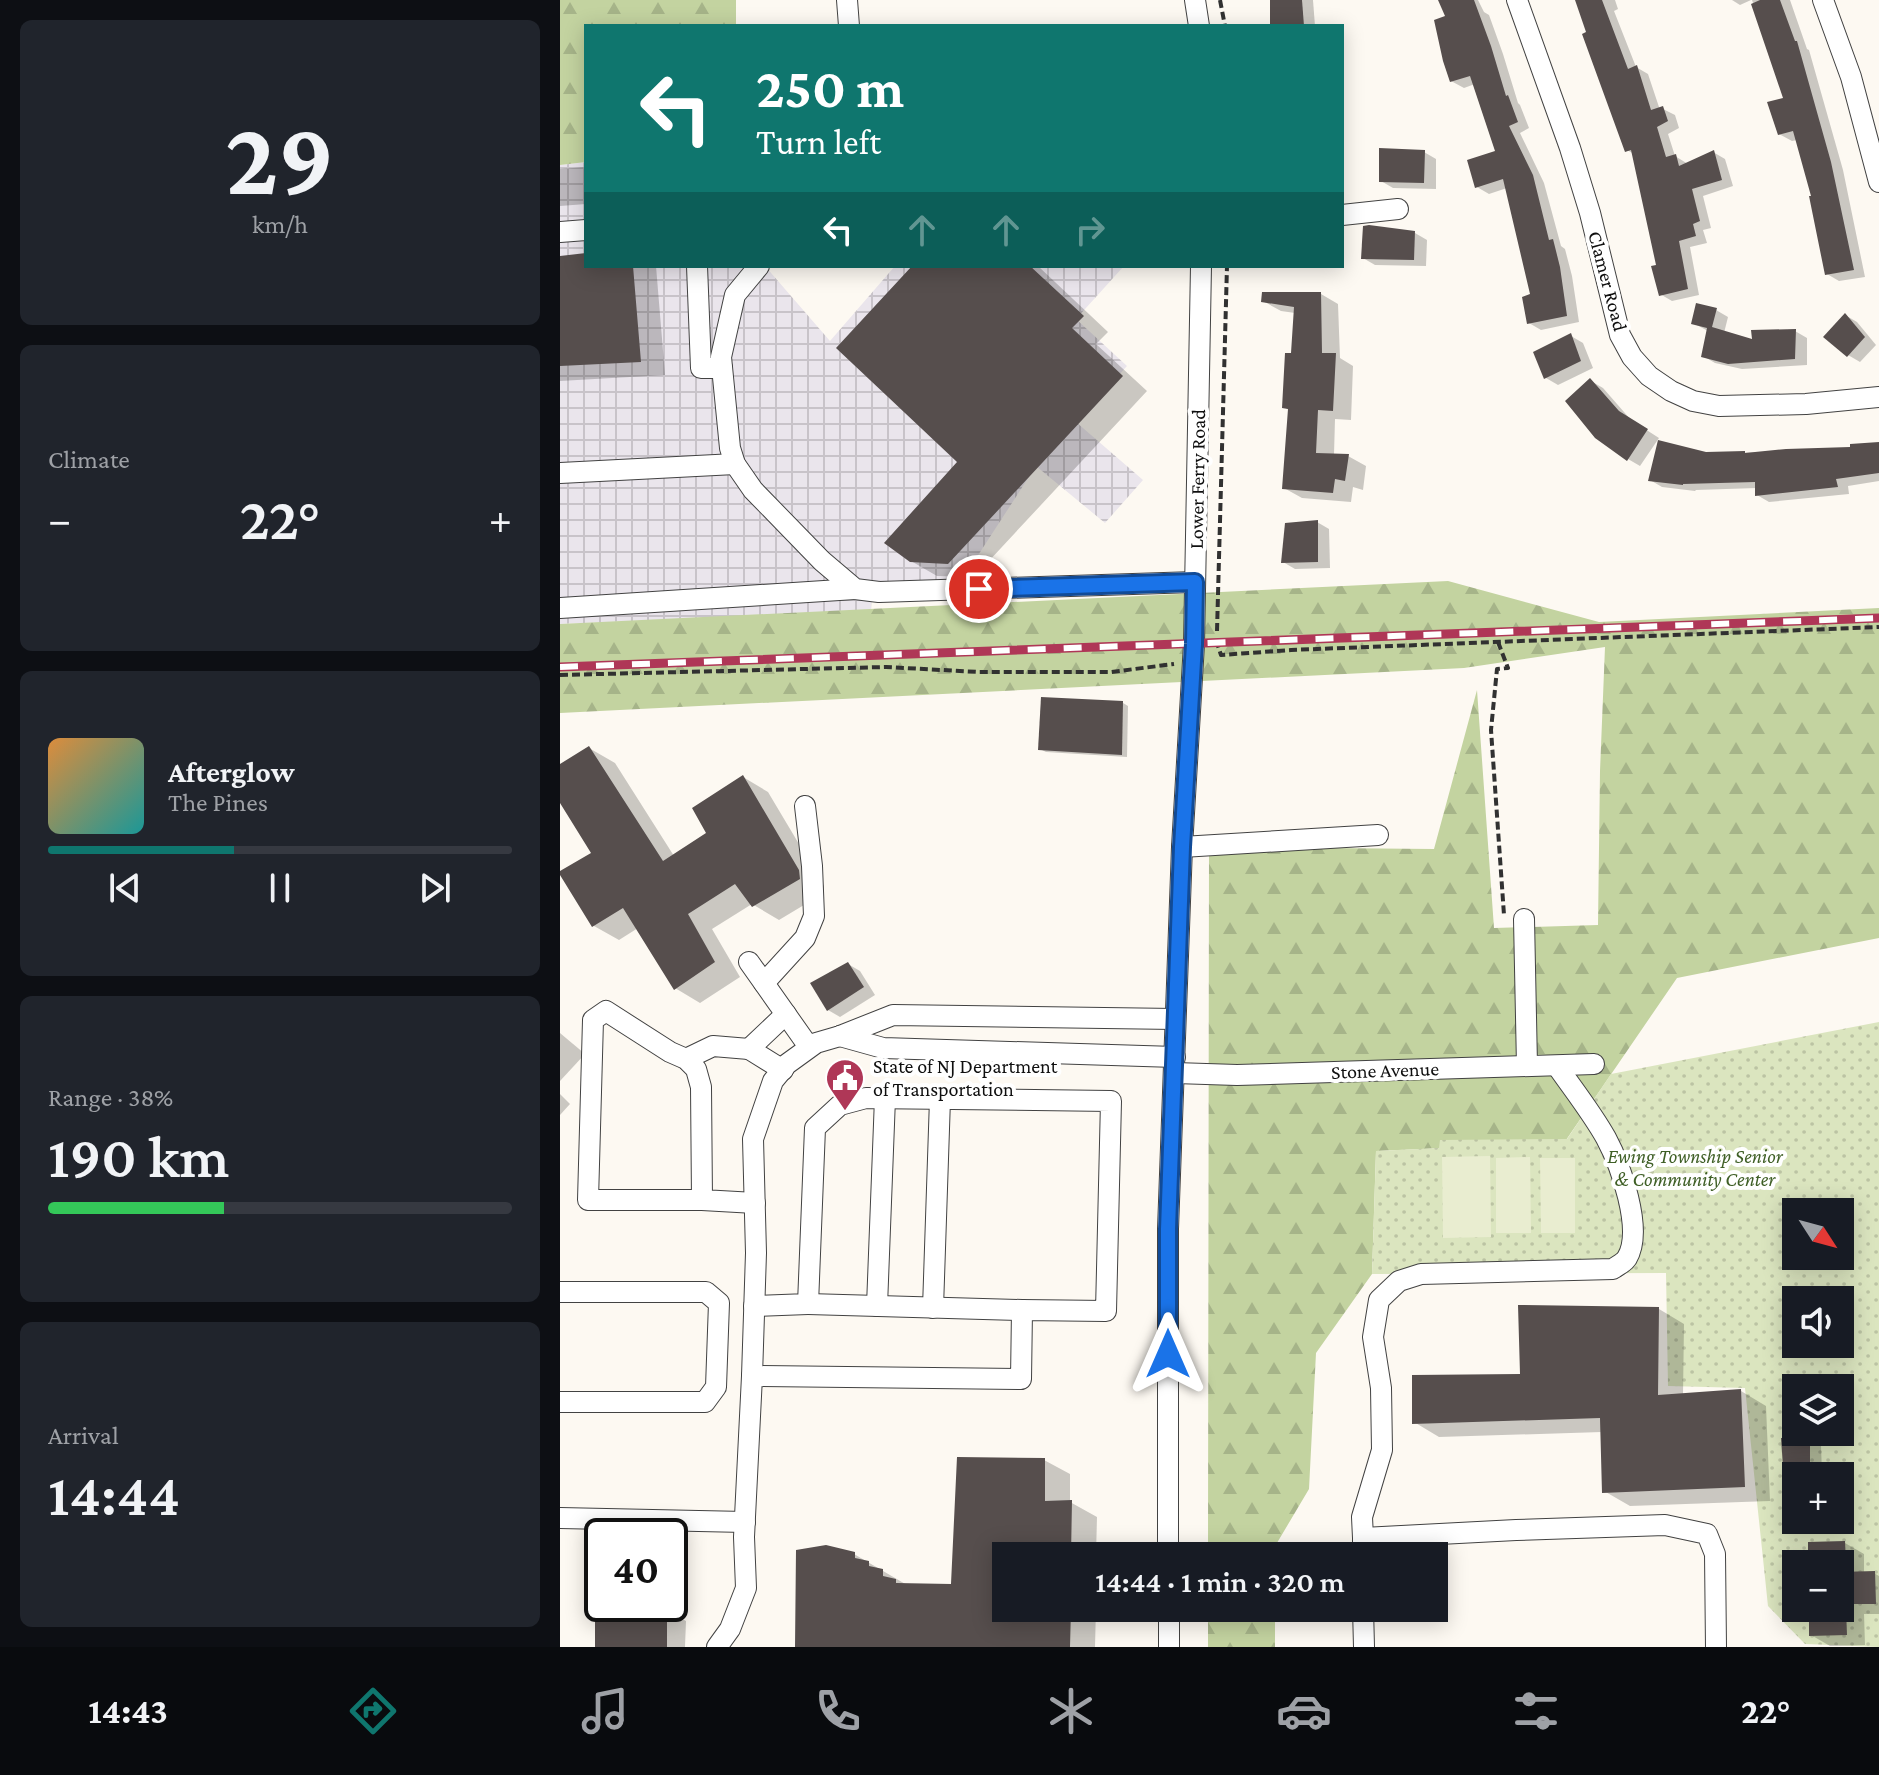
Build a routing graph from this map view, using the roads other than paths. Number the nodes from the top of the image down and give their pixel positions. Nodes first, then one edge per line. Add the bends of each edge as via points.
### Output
1 (847, 0) edge
2 (1195, 0) edge
3 (1517, 0) edge
4 (1823, 0) edge
5 (849, 24) edge
6 (1199, 24) edge
7 (1879, 182) edge
8 (1398, 209) dead end
9 (1344, 215) edge
10 (584, 230) edge
11 (560, 232) edge
12 (697, 268) edge
13 (757, 268) edge
14 (1201, 268) edge
15 (722, 368) junction
16 (1879, 397) edge
17 (735, 464) junction
18 (560, 473) edge
19 (1195, 582) junction
20 (855, 589) junction
21 (560, 608) edge
22 (805, 806) dead end
23 (1378, 835) dead end
24 (1182, 847) junction
25 (1524, 919) dead end
26 (749, 962) dead end
27 (764, 983) junction
28 (786, 1014) junction
29 (1175, 1019) junction
30 (840, 1036) junction
31 (809, 1047) junction
32 (749, 1049) junction
33 (686, 1059) junction
34 (1594, 1064) dead end
35 (1175, 1065) junction
36 (1527, 1066) junction
37 (1557, 1066) junction
38 (783, 1070) junction
39 (885, 1098) junction
40 (940, 1099) junction
41 (702, 1200) junction
42 (755, 1203) junction
43 (560, 1292) edge
44 (808, 1304) junction
45 (754, 1306) junction
46 (877, 1306) junction
47 (933, 1308) junction
48 (1022, 1310) junction
49 (752, 1376) junction
50 (560, 1402) edge
51 (560, 1518) edge
52 (745, 1522) junction
53 (1168, 1542) edge
54 (1363, 1542) edge
55 (1408, 1542) edge
56 (1169, 1622) edge
57 (1363, 1622) edge
58 (717, 1647) edge
59 (1169, 1647) edge
60 (1364, 1647) edge
61 (1716, 1647) edge

1 - 5 street
2 - 6 street
3 - 16 street, Clamer Road via 1582,187 1620,335 1649,376 1693,401 1719,406
4 - 7 street via 1851,77
8 - 9 street
10 - 11 street
12 - 15 street via 701,368
13 - 15 street via 735,295
14 - 19 street, Lower Ferry Road
15 - 17 street
17 - 18 street
17 - 20 street via 774,512
19 - 20 street
19 - 24 street, Lower Ferry Road
20 - 21 street
22 - 27 street via 814,916 805,938
23 - 24 street
24 - 29 street, Lower Ferry Road
25 - 36 street
26 - 27 street
27 - 28 street
28 - 31 street
28 - 32 street
29 - 30 street via 893,1015
29 - 35 street, Lower Ferry Road
30 - 31 street
30 - 35 street, Stone Avenue via 883,1048
31 - 38 street
32 - 33 street via 713,1046
32 - 38 street
33 - 41 street via 696,1069 701,1087
33 - 41 street via 606,1011 593,1020 588,1200
34 - 37 street, Stone Avenue
35 - 36 street, Stone Avenue via 1237,1075
35 - 53 street, Lower Ferry Road via 1168,1229
36 - 37 street, Stone Avenue
37 - 54 street via 1606,1137 1624,1178 1633,1217 1631,1250 1613,1269 1421,1274 1399,1281 1379,1300 1373,1337 1382,1450 1362,1517
38 - 42 street via 773,1081 753,1139
39 - 40 street
39 - 44 street via 840,1105 815,1128
39 - 46 street
40 - 47 street
40 - 48 street via 1111,1101 1106,1311
41 - 42 street
42 - 45 street
43 - 50 street via 706,1292 719,1303 716,1387 705,1402
44 - 45 street
44 - 46 street
45 - 49 street
46 - 47 street
47 - 48 street
48 - 49 street via 1021,1379
49 - 52 street
51 - 52 street
52 - 58 street via 746,1588
55 - 61 street via 1516,1530 1665,1525 1707,1534 1715,1554
56 - 59 street
57 - 60 street

